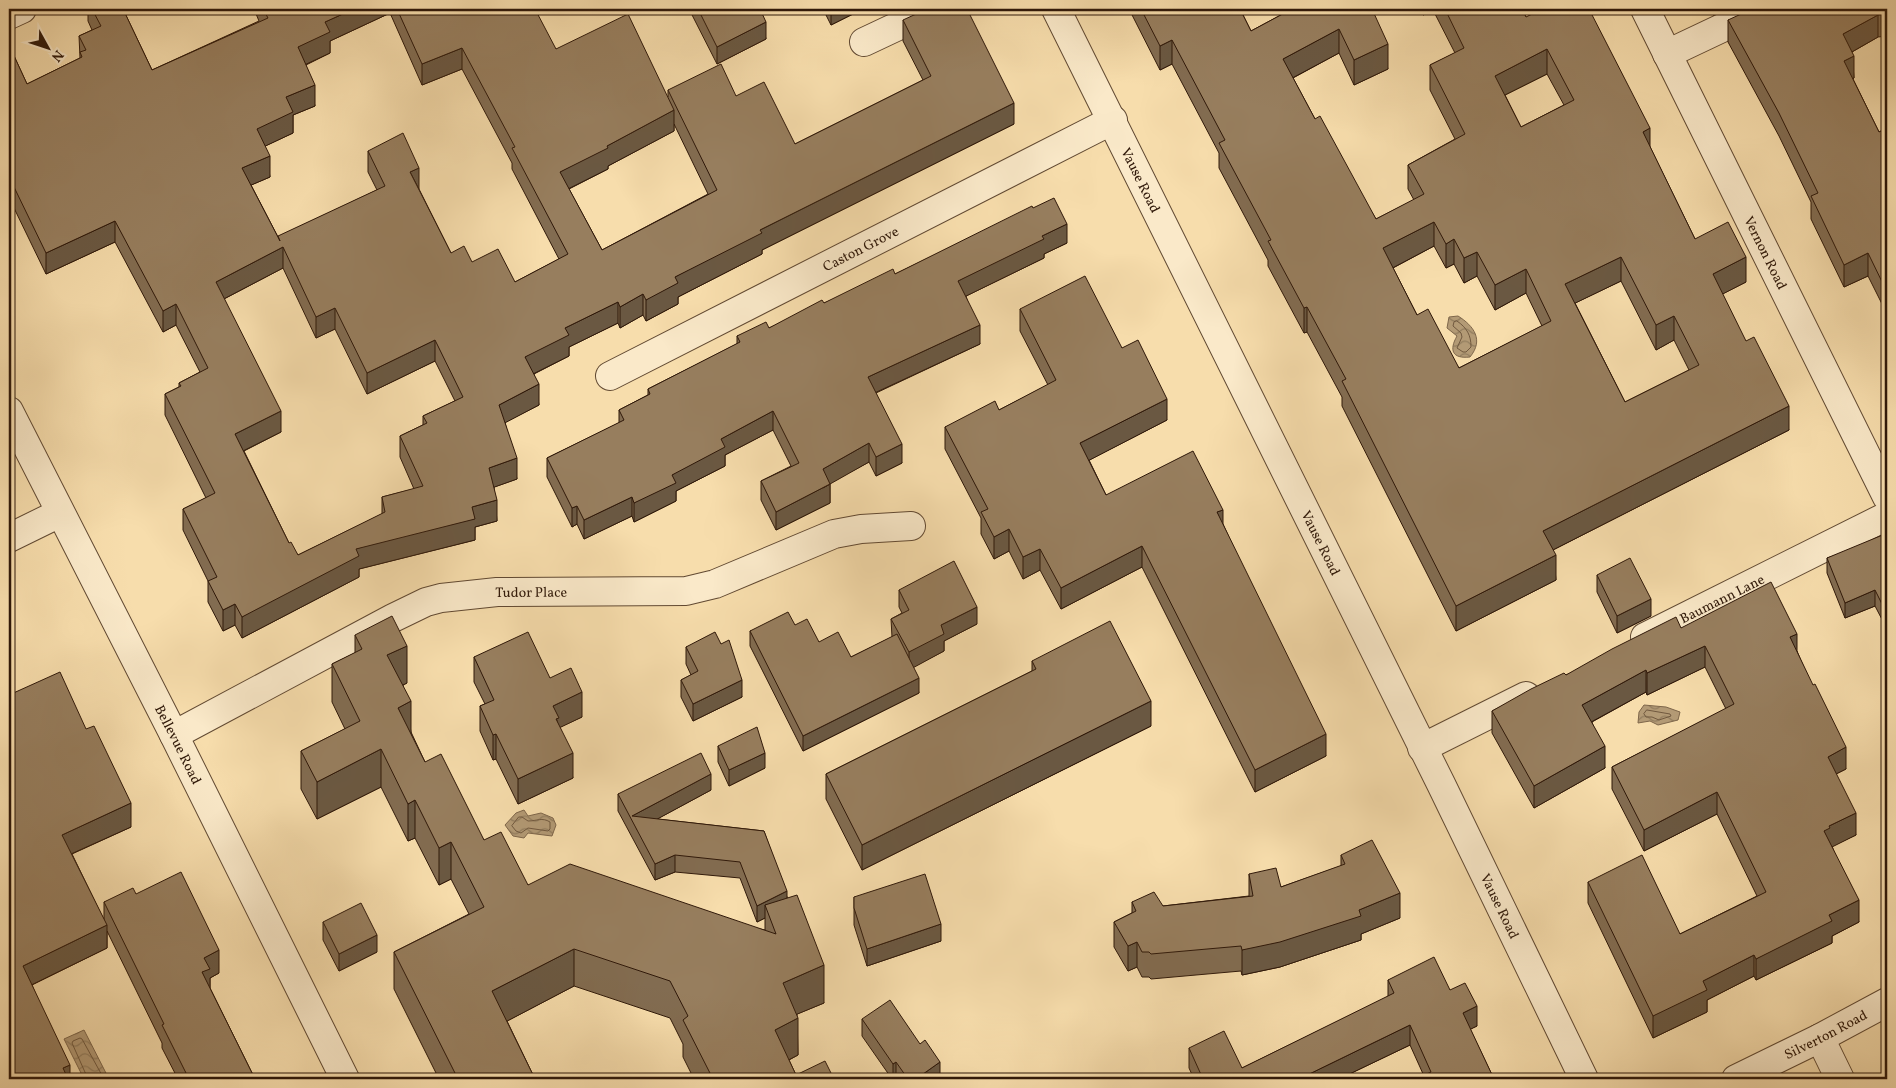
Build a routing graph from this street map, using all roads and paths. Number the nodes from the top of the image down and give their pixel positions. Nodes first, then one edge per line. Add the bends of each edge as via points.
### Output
1 (22, 9) edge
2 (934, 9) edge
3 (1056, 9) edge
4 (1645, 9) edge
5 (1762, 9) edge
6 (9, 15) edge
7 (864, 42) dead end
8 (1667, 54) junction
9 (1113, 120) junction
10 (610, 376) dead end
11 (9, 411) edge
12 (1887, 498) edge
13 (60, 513) junction
14 (1887, 516) edge
15 (911, 526) dead end
16 (9, 538) edge
17 (1619, 650) edge
18 (1547, 686) edge
19 (174, 735) junction
20 (1422, 748) junction
21 (1887, 1002) edge
22 (1820, 1038) junction
23 (345, 1079) edge
24 (1584, 1079) edge
25 (1736, 1079) edge
26 (1840, 1079) edge

1 - 6 street
2 - 7 street
3 - 9 street, Vause Road
4 - 8 street, Vernon Road
5 - 8 street
8 - 12 street, Vernon Road
9 - 10 street, Caston Grove
9 - 20 street, Vause Road
11 - 13 street, Bellevue Road
13 - 16 street
13 - 19 street, Bellevue Road
14 - 17 street, Baumann Lane
15 - 19 street, Tudor Place via 834,534 715,584 686,591 497,592 426,602
18 - 20 street
19 - 23 street, Bellevue Road
20 - 24 street, Vause Road
21 - 22 street, Silverton Road
22 - 25 street, Silverton Road
22 - 26 street

